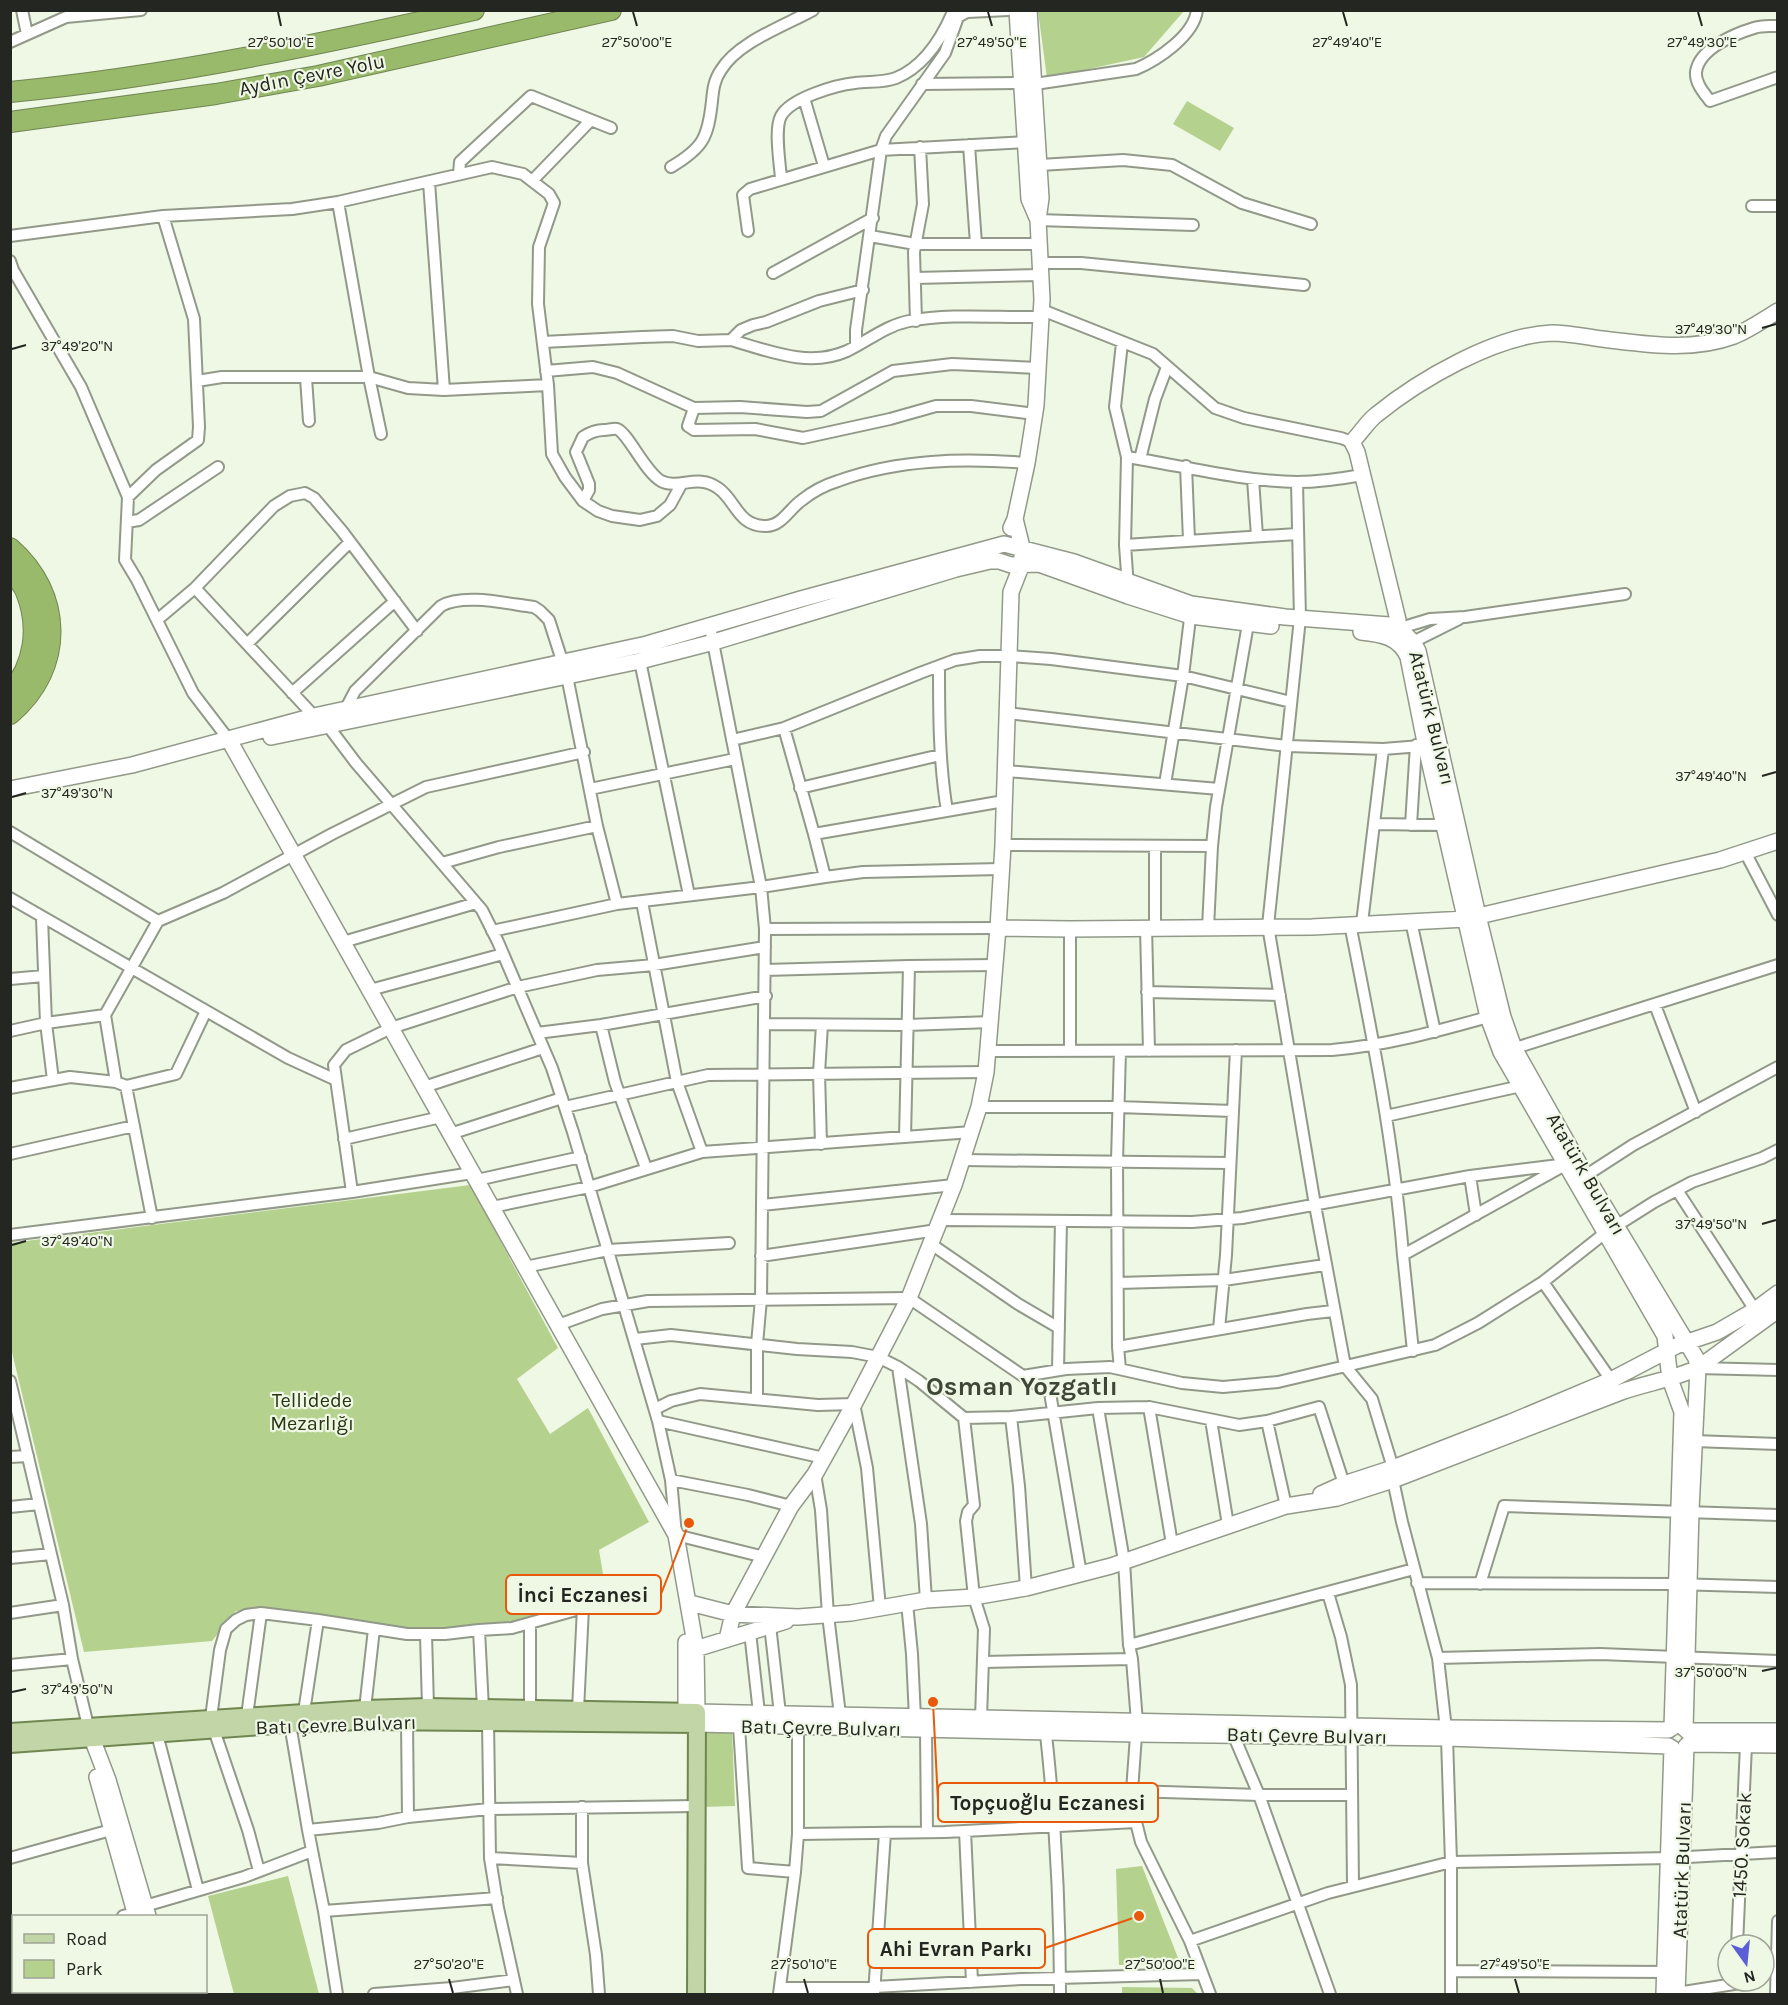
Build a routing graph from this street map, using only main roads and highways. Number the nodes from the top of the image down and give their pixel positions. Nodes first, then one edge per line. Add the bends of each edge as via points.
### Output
1 (474, 10) edge
2 (611, 10) edge
3 (1017, 10) edge
4 (1029, 10) edge
5 (1029, 83) junction
6 (10, 92) edge
7 (10, 122) edge
8 (1038, 220) junction
9 (1778, 311) edge
10 (1015, 519) junction
11 (1004, 544) junction
12 (1022, 547) junction
13 (10, 548) edge
14 (999, 561) junction
15 (1022, 564) junction
16 (10, 569) edge
17 (1128, 589) junction
18 (1011, 592) junction
19 (1191, 610) junction
20 (1300, 623) junction
21 (712, 634) junction
22 (1396, 634) junction
23 (564, 669) junction
24 (10, 693) edge
25 (10, 714) edge
26 (229, 741) junction
27 (10, 789) edge
28 (1778, 841) edge
29 (1472, 917) junction
30 (998, 928) junction
31 (1508, 1050) junction
32 (1582, 1179) junction
33 (1611, 1229) junction
34 (1778, 1293) edge
35 (1778, 1310) edge
36 (1688, 1342) junction
37 (1666, 1352) junction
38 (1698, 1368) junction
39 (1670, 1379) junction
40 (1393, 1474) junction
41 (1305, 1502) junction
42 (1684, 1510) junction
43 (690, 1603) junction
44 (733, 1614) junction
45 (798, 1617) junction
46 (727, 1639) junction
47 (691, 1650) junction
48 (486, 1715) junction
49 (692, 1718) junction
50 (213, 1724) junction
51 (983, 1724) junction
52 (1136, 1728) junction
53 (1352, 1731) junction
54 (1778, 1731) edge
55 (10, 1732) edge
56 (89, 1732) junction
57 (1678, 1738) junction
58 (10, 1744) edge
59 (1778, 1745) edge
60 (691, 1806) junction
61 (137, 1914) edge
62 (1673, 1994) edge
63 (685, 1995) edge
64 (696, 1995) edge

1 - 6 highway, Aydın Çevre Yolu via 218,63
2 - 7 highway, Aydın Çevre Yolu via 318,76
3 - 5 main road
4 - 5 main road
5 - 8 main road via 1040,165
5 - 8 main road via 1029,200
8 - 10 main road via 1041,313 1035,414
9 - 22 main road via 1733,336 1685,346 1555,333 1502,342 1407,393 1374,417 1352,442 1398,620
10 - 11 main road
10 - 12 main road
11 - 12 main road
11 - 14 main road
11 - 21 main road via 801,599
12 - 15 main road
12 - 17 main road via 1074,562
13 - 25 highway via 36,575 44,592 50,613 51,642 44,670 30,696
14 - 15 main road
14 - 18 main road
14 - 21 main road
15 - 17 main road via 1039,564
15 - 18 main road
16 - 24 highway via 26,590 34,621 31,660
17 - 19 main road
18 - 30 main road
19 - 20 main road via 1253,614
19 - 20 main road via 1248,624
20 - 22 main road
21 - 23 main road via 647,644
21 - 23 main road via 640,660
22 - 29 main road, Atatürk Bulvarı via 1408,657 1421,746
22 - 29 main road, Atatürk Bulvarı via 1413,642 1418,651
23 - 26 main road via 315,716
23 - 26 main road via 328,726
26 - 27 main road
26 - 43 main road via 676,1535
28 - 29 main road via 1619,884
29 - 30 main road via 1312,927
29 - 31 main road, Atatürk Bulvarı via 1503,1017
29 - 31 main road, Atatürk Bulvarı via 1488,1017
30 - 44 main road via 986,1072 954,1185 909,1298 824,1458 791,1506
31 - 32 main road, Atatürk Bulvarı
31 - 32 main road, Atatürk Bulvarı via 1521,1086 1566,1164
32 - 33 main road, Atatürk Bulvarı
33 - 36 main road, Atatürk Bulvarı
33 - 37 main road, Atatürk Bulvarı via 1665,1336
34 - 36 main road via 1717,1332
35 - 38 main road
36 - 37 main road
36 - 38 main road, Atatürk Bulvarı
37 - 39 main road, Atatürk Bulvarı
37 - 40 main road via 1611,1380
38 - 39 main road
38 - 42 main road, Atatürk Bulvarı via 1694,1440
39 - 40 main road via 1621,1392
39 - 42 main road, Atatürk Bulvarı via 1682,1412
40 - 41 main road via 1344,1484
40 - 41 main road via 1337,1498
41 - 45 main road via 1124,1561 1026,1588
42 - 57 main road, Atatürk Bulvarı
43 - 44 main road
43 - 47 main road
44 - 45 main road
44 - 46 main road
45 - 46 main road
46 - 47 main road
47 - 49 main road
48 - 49 main road, Batı Çevre Bulvarı
48 - 49 main road, Batı Çevre Bulvarı via 578,1710
48 - 50 main road, Batı Çevre Bulvarı via 407,1721
48 - 50 main road, Batı Çevre Bulvarı via 428,1707 365,1709 247,1716
49 - 51 main road, Batı Çevre Bulvarı via 759,1713
49 - 51 main road, Batı Çevre Bulvarı via 739,1726 926,1730
49 - 60 main road
50 - 56 main road, Batı Çevre Bulvarı
50 - 56 main road, Batı Çevre Bulvarı via 157,1734
51 - 52 main road, Batı Çevre Bulvarı
52 - 53 main road, Batı Çevre Bulvarı
52 - 53 main road, Batı Çevre Bulvarı via 1233,1734
53 - 57 main road, Batı Çevre Bulvarı
54 - 57 main road
55 - 56 main road, Batı Çevre Bulvarı
56 - 58 main road, Batı Çevre Bulvarı
56 - 61 main road via 98,1781
56 - 61 main road via 108,1780
57 - 59 main road
57 - 62 main road, Atatürk Bulvarı
60 - 63 main road
60 - 64 main road

